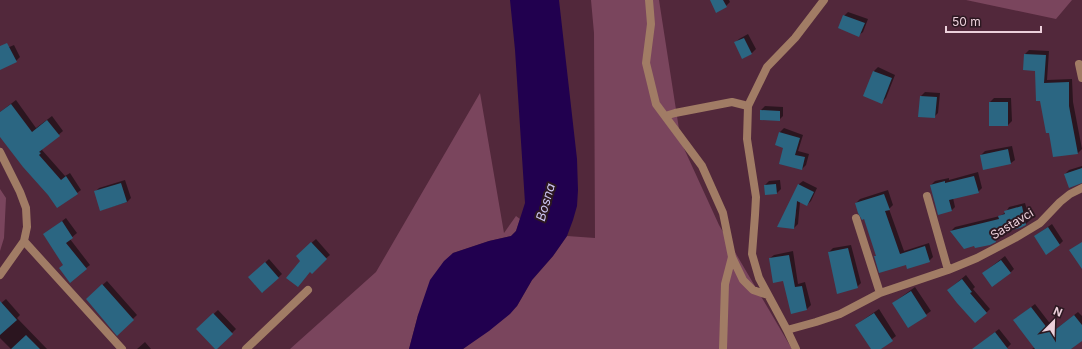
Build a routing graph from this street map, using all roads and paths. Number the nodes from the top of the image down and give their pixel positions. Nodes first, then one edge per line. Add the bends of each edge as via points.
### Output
1 (649, 0) edge
2 (824, 0) edge
3 (1079, 64) dead end
4 (1082, 78) edge
5 (748, 106) junction
6 (665, 116) junction
7 (0, 152) edge
8 (1082, 188) edge
9 (927, 196) dead end
10 (856, 218) dead end
11 (24, 241) junction
12 (732, 257) junction
13 (948, 270) junction
14 (0, 274) edge
15 (308, 290) dead end
16 (880, 294) junction
17 (768, 295) junction
18 (787, 330) junction
19 (122, 349) edge
20 (246, 349) edge
21 (722, 349) edge
22 (796, 349) edge

1 - 6 street via 651,24 646,64 656,104
2 - 5 street via 795,38 767,67
3 - 4 street
5 - 6 street via 732,102
5 - 17 street via 747,139 756,197 752,254 759,278
6 - 12 street via 702,166 723,213
7 - 11 street via 26,208 28,227
8 - 13 street, Sastavci via 1065,197 1040,223 1029,230 977,258
9 - 13 street
10 - 16 street
11 - 14 street
11 - 19 street
12 - 17 street via 743,280 753,290
12 - 21 street via 725,284
13 - 16 street, Sastavci
15 - 20 street
16 - 18 street, Sastavci via 840,314
17 - 18 street
18 - 22 street

